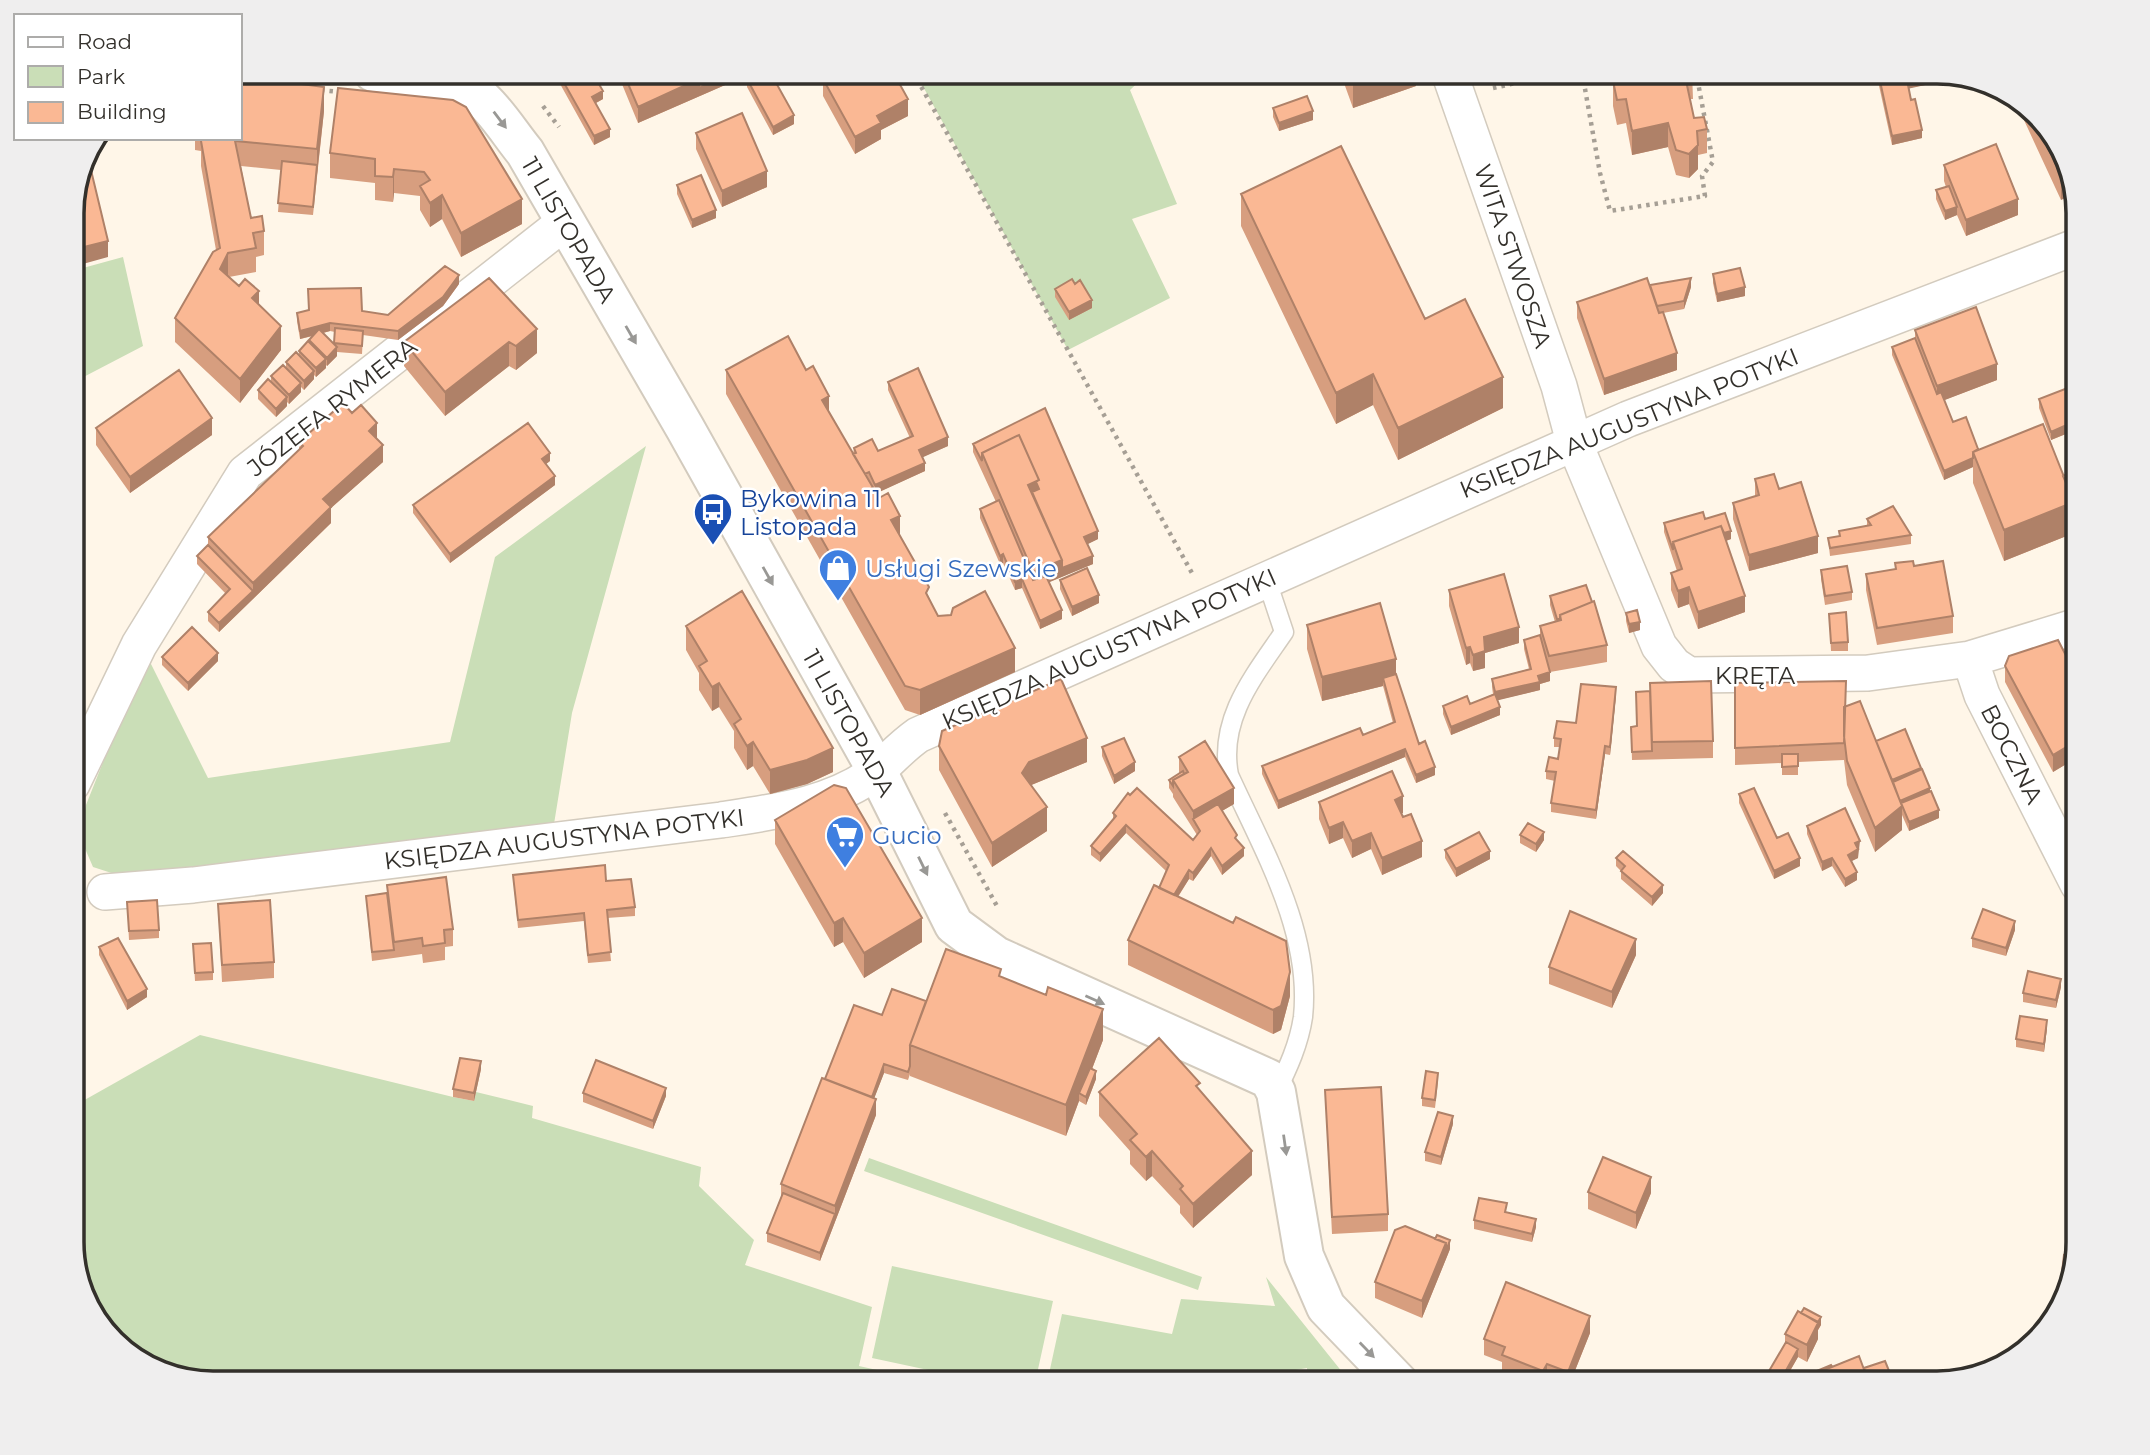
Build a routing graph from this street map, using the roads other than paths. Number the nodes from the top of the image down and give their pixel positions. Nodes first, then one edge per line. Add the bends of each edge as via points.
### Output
1 (452, 84) edge
2 (1453, 84) edge
3 (565, 222) junction
4 (2066, 251) edge
5 (1574, 442) junction
6 (1266, 578) junction
7 (2066, 629) edge
8 (1970, 659) junction
9 (84, 759) edge
10 (877, 771) junction
11 (2066, 860) edge
12 (105, 892) dead end
13 (1276, 1092) junction
14 (1384, 1371) edge

1 -> 3 street, 11 LISTOPADA via 481,98 524,152
2 - 5 street, WITA STWOSZA via 1559,386
3 - 9 street, JÓZEFA RYMERA via 245,473 139,645
3 -> 10 street, 11 LISTOPADA
4 - 5 street, KSIĘDZA AUGUSTYNA POTYKI
5 - 6 street, KSIĘDZA AUGUSTYNA POTYKI
5 - 8 street, KRĘTA via 1659,646 1689,675 1867,673
6 - 10 street, KSIĘDZA AUGUSTYNA POTYKI via 918,735 894,751
6 - 13 lane via 1284,632 1233,715 1225,754 1229,775 1286,902 1298,947 1302,1019 1297,1045
7 - 8 street, KRĘTA
8 - 11 street, BOCZNA via 1982,695
10 - 12 street, KSIĘDZA AUGUSTYNA POTYKI via 840,792 783,810 193,885
10 -> 13 street, 11 LISTOPADA via 941,902 954,925 968,937 996,956 1259,1072
13 -> 14 street via 1304,1256 1326,1307

